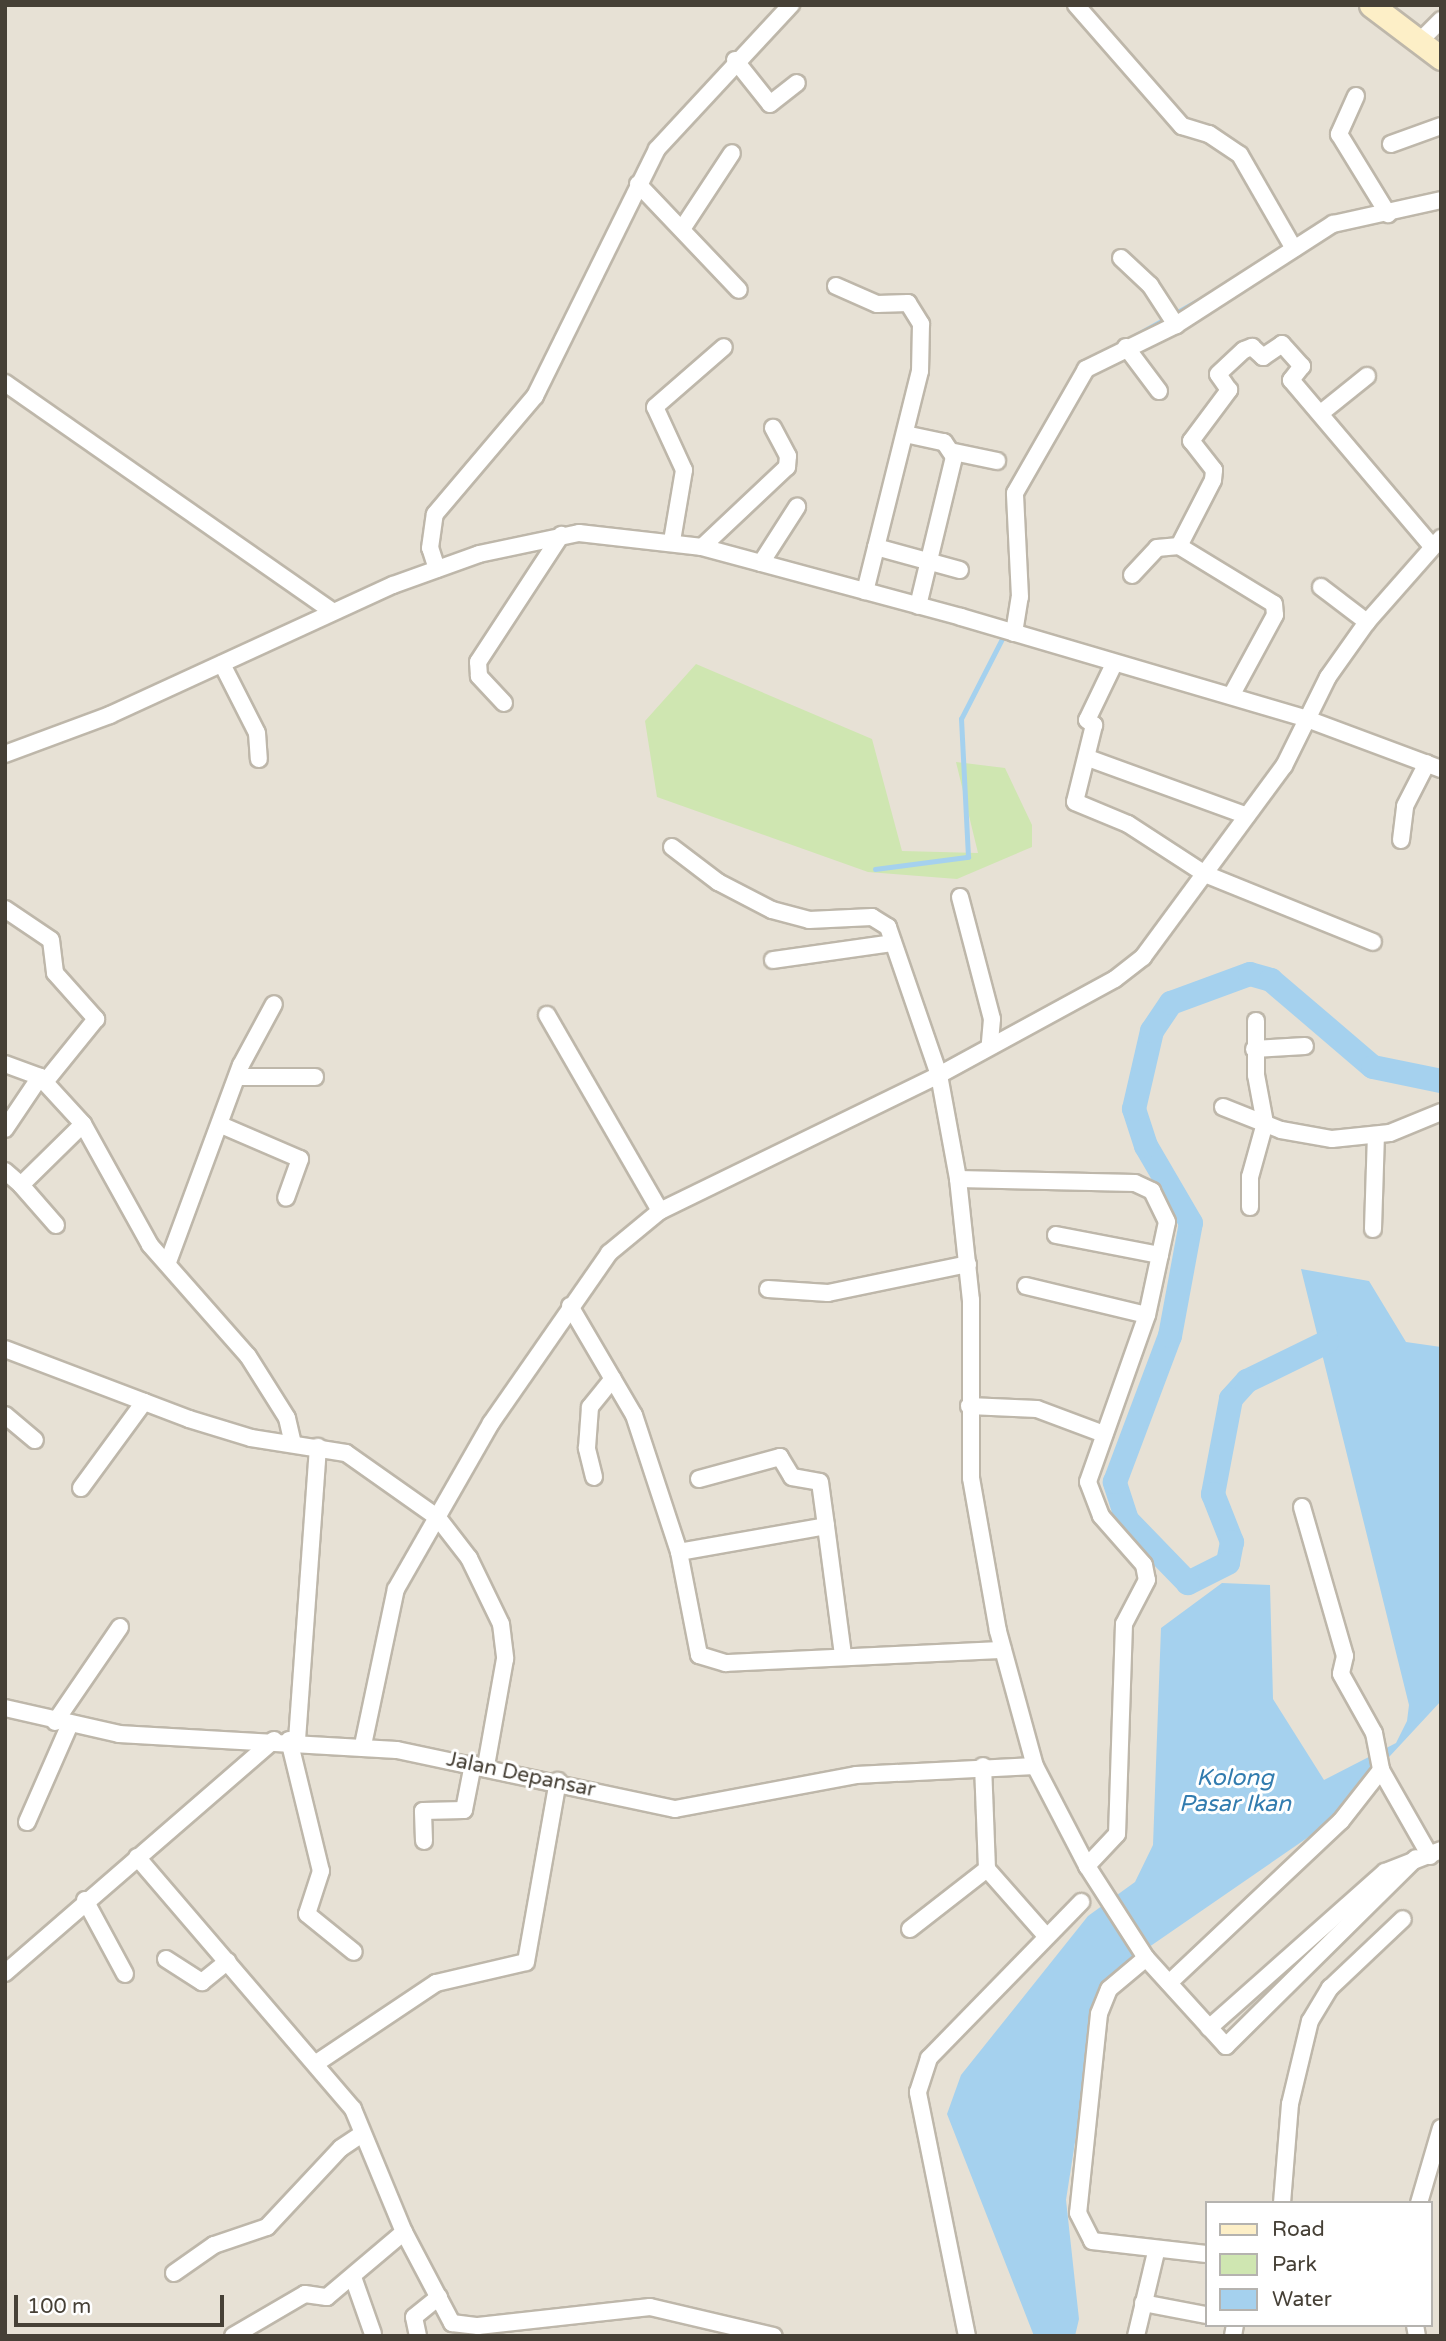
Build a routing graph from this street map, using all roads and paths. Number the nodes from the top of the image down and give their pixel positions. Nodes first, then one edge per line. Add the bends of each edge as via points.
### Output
1 (791, 5) edge
2 (1076, 5) edge
3 (1371, 5) edge
4 (1441, 20) edge
5 (1419, 42) junction
6 (1441, 58) edge
7 (735, 60) junction
8 (797, 83) dead end
9 (1356, 96) dead end
10 (1441, 126) edge
11 (1391, 144) dead end
12 (732, 153) dead end
13 (638, 184) junction
14 (1441, 200) edge
15 (1384, 205) junction
16 (684, 226) junction
17 (1293, 247) junction
18 (1122, 258) dead end
19 (836, 286) dead end
20 (740, 290) dead end
21 (1174, 321) junction
22 (724, 346) dead end
23 (1126, 347) junction
24 (1367, 376) dead end
25 (5, 383) edge
26 (1159, 391) dead end
27 (1321, 413) junction
28 (773, 428) dead end
29 (905, 434) junction
30 (954, 452) junction
31 (997, 461) dead end
32 (797, 507) dead end
33 (561, 535) junction
34 (672, 541) junction
35 (1436, 542) edge
36 (1179, 546) junction
37 (702, 547) junction
38 (876, 547) junction
39 (928, 559) junction
40 (761, 563) junction
41 (437, 569) junction
42 (960, 570) dead end
43 (1132, 575) dead end
44 (1321, 587) dead end
45 (865, 591) junction
46 (918, 606) junction
47 (332, 611) junction
48 (1367, 622) junction
49 (1005, 630) junction
50 (222, 664) junction
51 (1114, 664) junction
52 (1231, 696) junction
53 (505, 703) dead end
54 (1307, 719) junction
55 (5, 754) edge
56 (1088, 758) junction
57 (259, 759) dead end
58 (1434, 766) edge
59 (1247, 816) junction
60 (1401, 840) dead end
61 (672, 847) dead end
62 (1205, 874) junction
63 (960, 897) dead end
64 (5, 909) edge
65 (1373, 942) dead end
66 (893, 943) junction
67 (773, 960) dead end
68 (274, 1004) dead end
69 (547, 1015) dead end
70 (1256, 1021) dead end
71 (990, 1044) junction
72 (1305, 1046) dead end
73 (1254, 1048) junction
74 (5, 1064) edge
75 (939, 1075) junction
76 (238, 1077) junction
77 (315, 1077) dead end
78 (43, 1079) junction
79 (1223, 1107) dead end
80 (1441, 1112) edge
81 (83, 1124) junction
82 (1265, 1124) junction
83 (221, 1125) junction
84 (5, 1129) edge
85 (1377, 1135) junction
86 (5, 1171) edge
87 (958, 1179) junction
88 (21, 1185) junction
89 (286, 1198) dead end
90 (1250, 1207) dead end
91 (660, 1211) junction
92 (56, 1225) dead end
93 (1373, 1229) dead end
94 (1056, 1235) dead end
95 (1160, 1255) junction
96 (168, 1262) junction
97 (968, 1264) junction
98 (1026, 1286) dead end
99 (768, 1289) dead end
100 (570, 1306) junction
101 (1147, 1315) junction
102 (5, 1349) edge
103 (613, 1379) junction
104 (144, 1402) junction
105 (969, 1406) junction
106 (5, 1415) edge
107 (1104, 1434) junction
108 (35, 1440) dead end
109 (293, 1443) junction
110 (318, 1447) junction
111 (594, 1477) dead end
112 (699, 1479) dead end
113 (81, 1488) dead end
114 (1302, 1507) dead end
115 (438, 1518) junction
116 (826, 1526) junction
117 (679, 1552) junction
118 (120, 1627) dead end
119 (1003, 1650) junction
120 (843, 1655) junction
121 (5, 1708) edge
122 (62, 1723) junction
123 (287, 1740) junction
124 (363, 1745) junction
125 (1379, 1764) junction
126 (479, 1765) junction
127 (984, 1766) junction
128 (1035, 1766) junction
129 (558, 1781) junction
130 (27, 1822) dead end
131 (424, 1841) dead end
132 (1429, 1855) edge
133 (137, 1857) junction
134 (1087, 1866) junction
135 (988, 1868) junction
136 (85, 1900) junction
137 (1080, 1902) dead end
138 (1403, 1919) dead end
139 (910, 1929) dead end
140 (1046, 1936) junction
141 (1323, 1936) junction
142 (1296, 1949) junction
143 (354, 1952) dead end
144 (1146, 1957) junction
145 (166, 1959) dead end
146 (228, 1961) junction
147 (1308, 1961) junction
148 (5, 1973) edge
149 (125, 1974) dead end
150 (1169, 1983) junction
151 (1209, 2028) junction
152 (318, 2062) junction
153 (1441, 2128) edge
154 (362, 2134) junction
155 (1282, 2201) edge
156 (1420, 2201) edge
157 (404, 2232) junction
158 (1156, 2252) junction
159 (1204, 2254) edge
160 (174, 2273) dead end
161 (354, 2280) junction
162 (439, 2297) junction
163 (1143, 2303) junction
164 (1204, 2315) edge
165 (545, 2327) edge
166 (373, 2334) edge
167 (753, 2334) edge
168 (233, 2336) edge
169 (418, 2336) edge
170 (774, 2336) edge
171 (967, 2336) edge
172 (1136, 2336) edge

1 - 7 street
2 - 17 street via 1182,125 1209,134 1240,155
3 - 5 main road
4 - 5 street
5 - 6 main road
7 - 8 street via 770,104
7 - 13 street via 670,131
9 - 15 street via 1339,134
10 - 11 street
12 - 16 street
13 - 16 street
13 - 41 street via 535,396 435,514 430,548
14 - 15 street
15 - 17 street
16 - 20 street
17 - 21 street
18 - 21 street via 1163,302
19 - 29 street via 877,304 908,303 919,314 922,361
21 - 23 street
22 - 34 street via 655,407 684,470
23 - 26 street
23 - 49 street via 1077,378 1018,484
24 - 27 street
25 - 47 street
27 - 35 street
27 - 36 street via 1291,380 1302,366 1282,344 1263,357 1252,347 1244,350 1218,374 1229,390 1192,441 1214,470 1213,481
28 - 37 street via 788,456 787,467
29 - 30 street via 932,438
29 - 38 street
30 - 31 street
30 - 39 street
32 - 40 street
33 - 34 street via 634,534
33 - 41 street
33 - 53 street via 478,662 479,676
34 - 37 street
35 - 48 street
36 - 43 street via 1157,548
36 - 52 street via 1274,604 1275,615
37 - 40 street
38 - 39 street
38 - 45 street
39 - 42 street
39 - 46 street
40 - 45 street
41 - 47 street
44 - 48 street
45 - 46 street
46 - 49 street
47 - 50 street
48 - 54 street
49 - 51 street
50 - 55 street
50 - 57 street via 257,733
51 - 52 street
51 - 56 street via 1087,720 1094,725
52 - 54 street
54 - 58 street
54 - 59 street via 1284,766
56 - 59 street
56 - 62 street via 1075,802 1128,824
58 - 60 street via 1405,806
59 - 62 street
61 - 66 street via 761,906 809,920 878,919
62 - 65 street
62 - 71 street via 1148,950 1115,979
63 - 71 street via 992,1019
64 - 78 street via 51,940 54,973 96,1020
66 - 67 street
66 - 75 street
68 - 76 street
69 - 91 street
70 - 73 street
71 - 75 street
72 - 73 street
73 - 82 street
74 - 78 street
75 - 87 street
75 - 91 street
76 - 77 street
76 - 83 street
78 - 81 street
78 - 84 street
79 - 82 street
80 - 85 street
81 - 88 street
81 - 96 street via 150,1245
82 - 85 street via 1332,1139
82 - 90 street via 1250,1177
83 - 89 street via 300,1159
83 - 96 street
85 - 93 street
86 - 88 street
87 - 95 street via 1135,1183 1163,1206 1167,1222
87 - 97 street
88 - 92 street
91 - 100 street via 609,1253
94 - 95 street
95 - 101 street
96 - 109 street via 248,1356 286,1418
97 - 99 street via 828,1293
97 - 105 street
98 - 101 street
100 - 103 street
100 - 115 street
101 - 107 street
102 - 104 street
103 - 111 street via 590,1407 587,1448
103 - 117 street via 634,1415
104 - 109 street via 251,1438
104 - 113 street
105 - 107 street via 1037,1409
105 - 119 street via 975,1513
106 - 108 street
107 - 134 street via 1088,1482 1091,1499 1144,1565 1147,1580 1124,1624 1117,1834
109 - 110 street
110 - 115 street via 373,1468
110 - 123 street
112 - 116 street via 780,1457 792,1477 820,1482
114 - 125 street via 1345,1656 1341,1674 1374,1733
115 - 124 street via 397,1589
115 - 126 street via 469,1559 501,1624 505,1659
116 - 117 street
116 - 120 street
117 - 120 street via 695,1647 706,1660
118 - 122 street
119 - 120 street
119 - 128 street
121 - 122 street, Jalan Depansar
122 - 123 street, Jalan Depansar via 118,1734
122 - 130 street
123 - 124 street, Jalan Depansar
123 - 133 street
123 - 143 street via 322,1879 307,1914
124 - 126 street, Jalan Depansar
125 - 132 street
125 - 150 street via 1341,1821
126 - 129 street, Jalan Depansar
126 - 131 street via 464,1810 424,1811
127 - 128 street, Jalan Depansar
127 - 129 street, Jalan Depansar via 856,1775 688,1809
127 - 135 street
128 - 134 street
129 - 152 street via 526,1962 436,1983
132 - 141 street
133 - 136 street
133 - 146 street
134 - 144 street
135 - 139 street
135 - 140 street
136 - 148 street
136 - 149 street
137 - 140 street
138 - 155 street via 1330,1988 1310,2021 1293,2085
140 - 171 street via 929,2058 918,2092
141 - 142 street
141 - 147 street
142 - 147 street
142 - 151 street
144 - 150 street
144 - 158 street via 1109,1989 1099,2014 1078,2213 1091,2242
145 - 146 street via 201,1982
146 - 152 street
147 - 151 street via 1226,2046
150 - 151 street
152 - 154 street
153 - 156 street
154 - 157 street
154 - 160 street via 341,2148 267,2227 214,2245
157 - 161 street
157 - 162 street
158 - 159 street
158 - 163 street
161 - 166 street
161 - 168 street via 324,2298 298,2298
162 - 165 street via 459,2326
162 - 169 street via 414,2316
163 - 164 street
163 - 172 street
165 - 167 street via 650,2307
167 - 170 street

